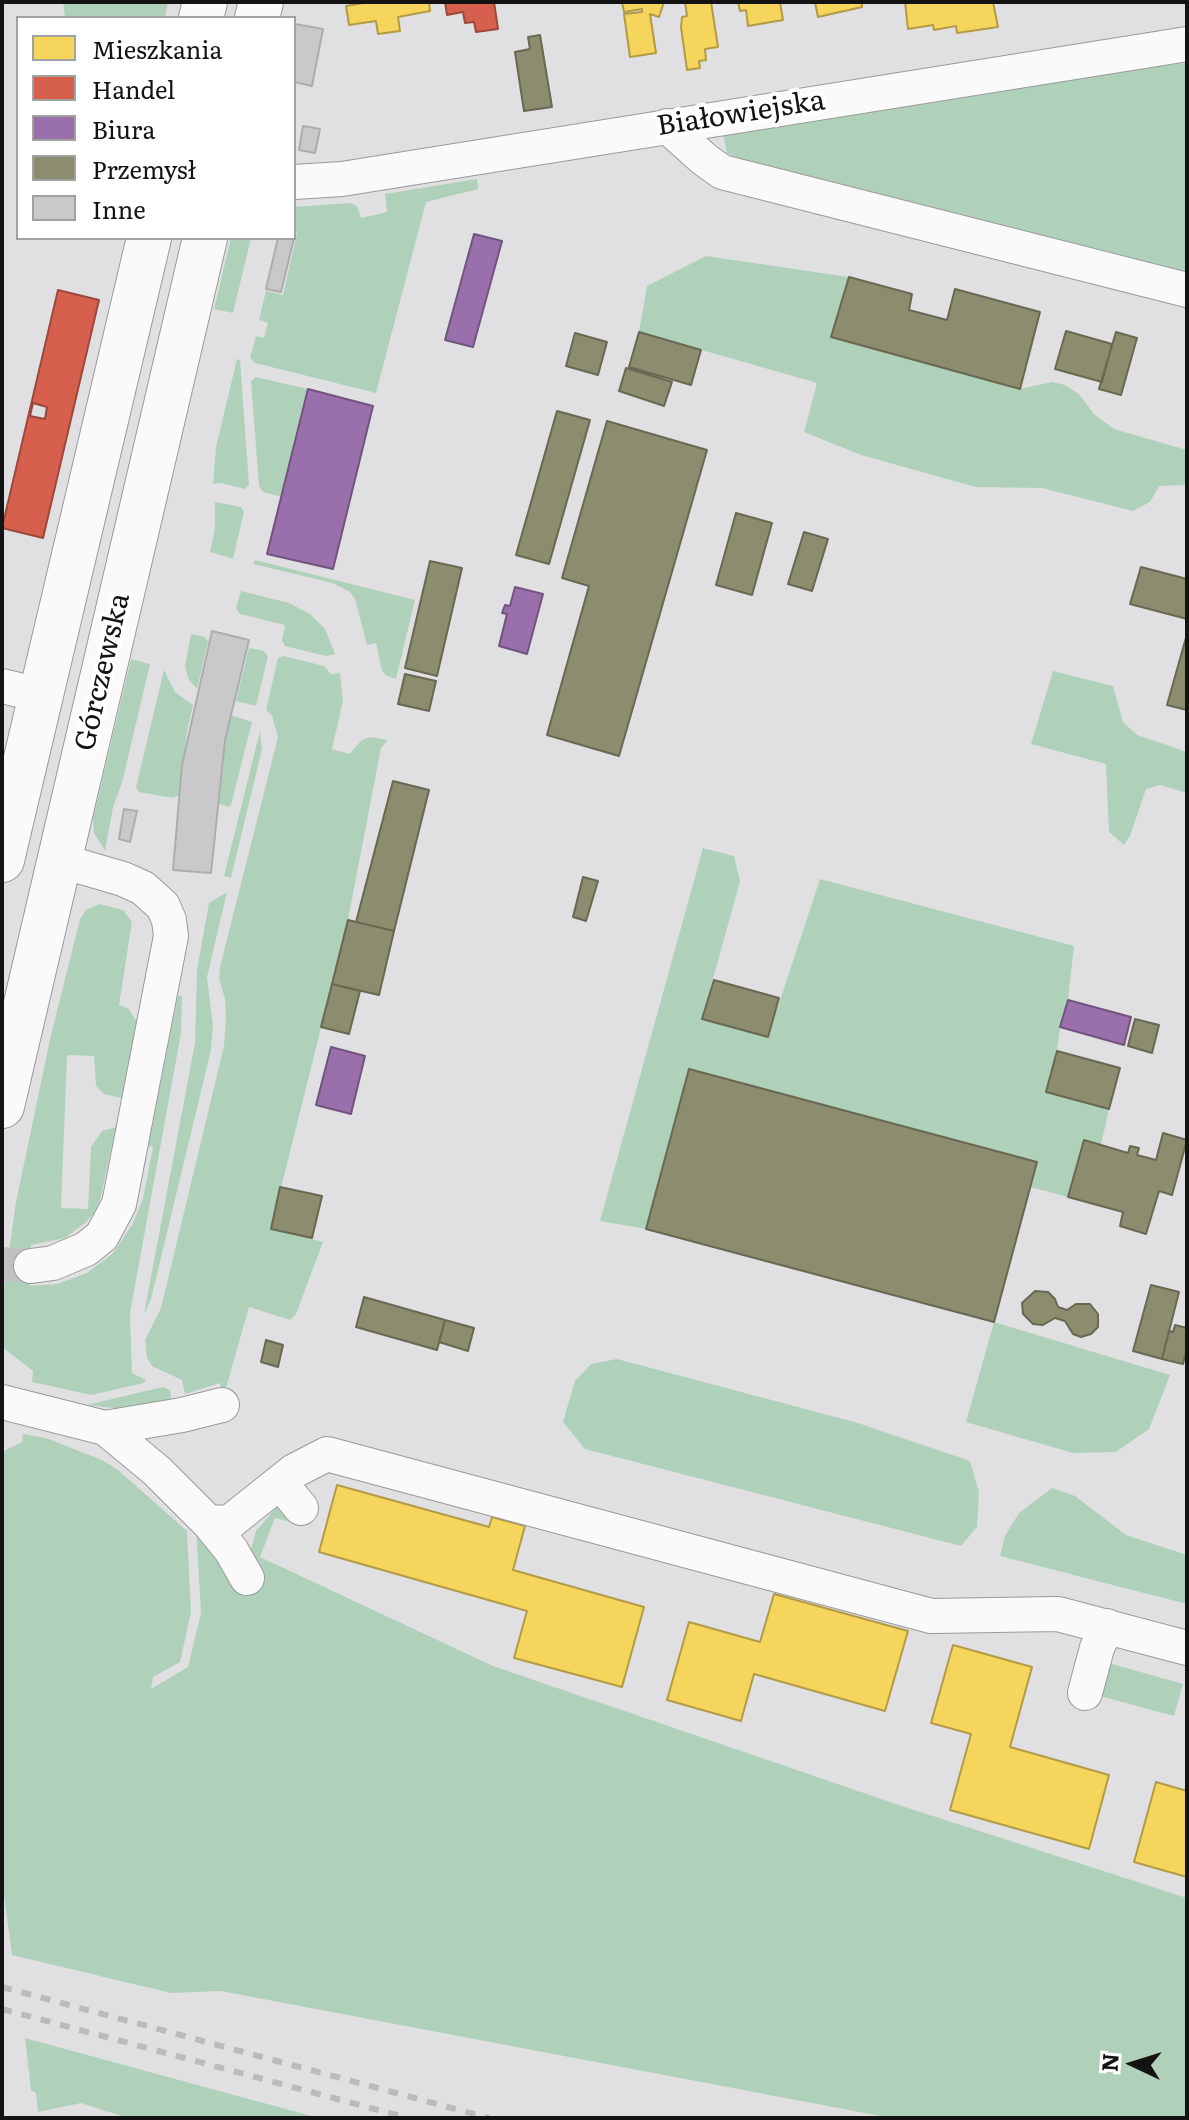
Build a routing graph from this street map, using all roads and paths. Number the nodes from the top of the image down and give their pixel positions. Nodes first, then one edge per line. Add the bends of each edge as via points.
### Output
1 (1187, 44) edge
2 (667, 126) junction
3 (296, 182) edge
4 (148, 240) edge
5 (205, 240) edge
6 (1187, 290) edge
7 (21, 690) edge
8 (2, 860) edge
9 (58, 860) junction
10 (2, 1106) edge
11 (31, 1266) tunnel mouth
12 (2, 1402) edge
13 (222, 1405) dead end
14 (105, 1428) junction
15 (209, 1523) junction
16 (247, 1578) dead end
17 (1107, 1626) junction
18 (1187, 1648) edge
19 (1085, 1693) dead end

1 - 2 street, Białowiejska
2 - 3 street, Białowiejska via 342,179
2 - 6 street via 722,172
4 - 7 main road, Górczewska
5 - 9 main road, Górczewska
7 - 8 main road, Górczewska
9 - 10 main road, Górczewska
9 - 11 street via 143,888 163,906 171,936 119,1204 102,1236 86,1249
12 - 14 street
13 - 14 street
14 - 15 street
15 - 16 street
15 - 17 street via 230,1522 291,1496 294,1471 327,1454 931,1616 1058,1614
17 - 18 street
17 - 19 street

